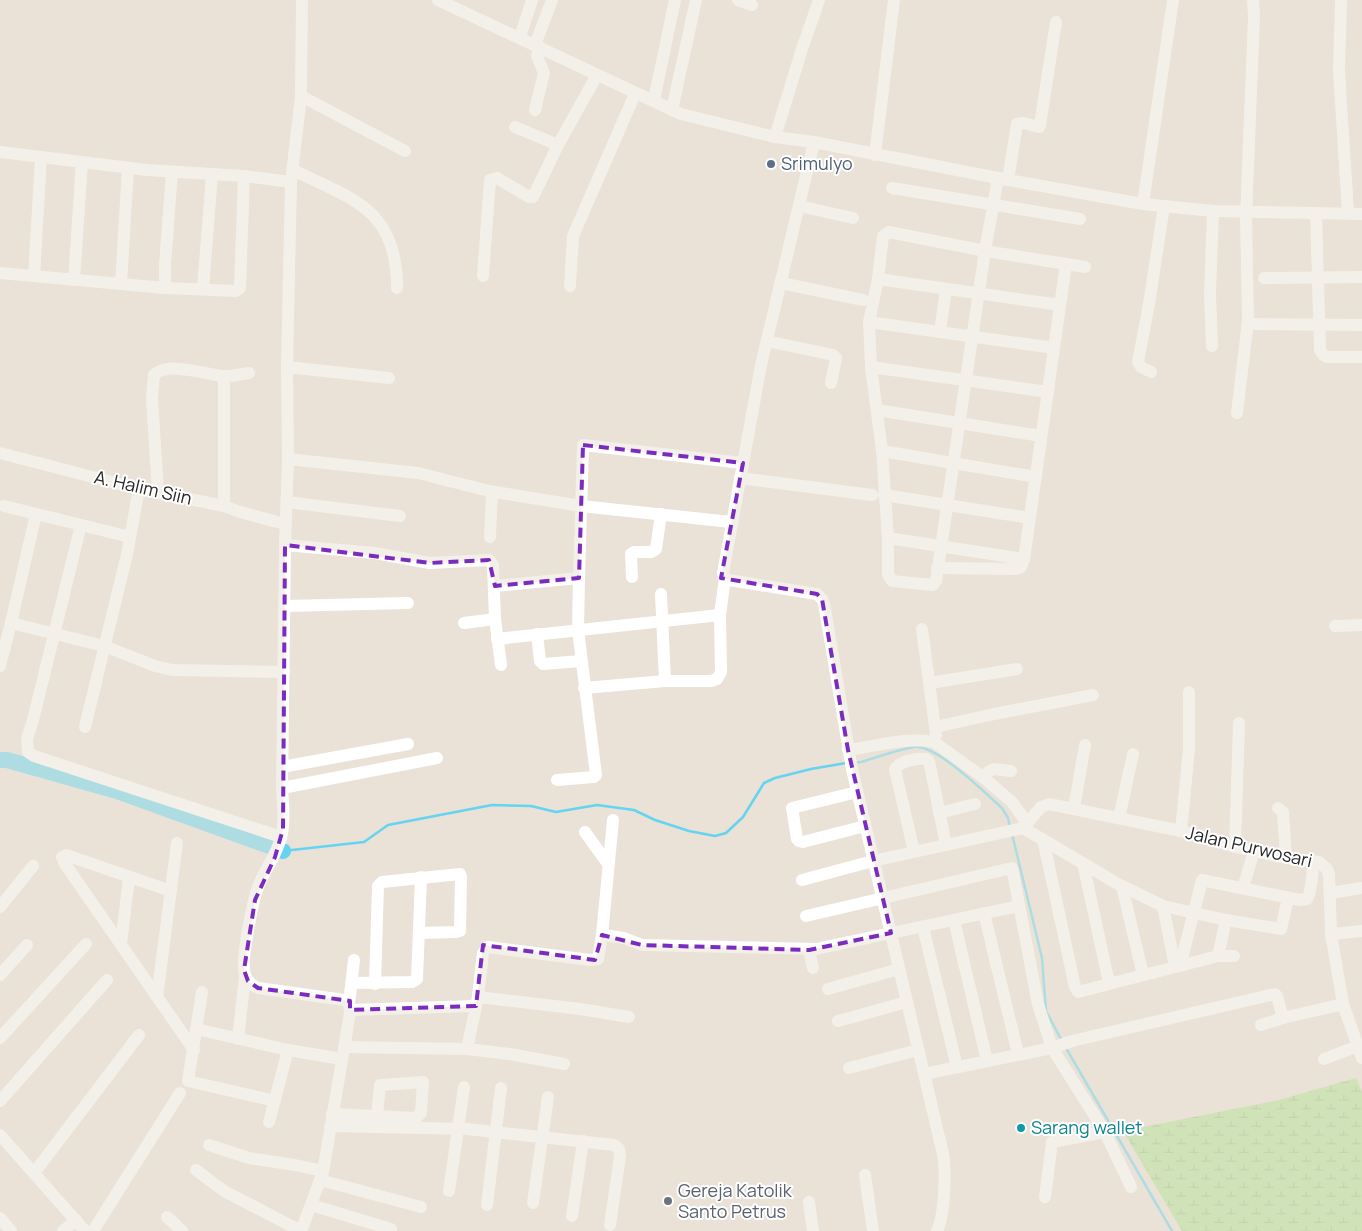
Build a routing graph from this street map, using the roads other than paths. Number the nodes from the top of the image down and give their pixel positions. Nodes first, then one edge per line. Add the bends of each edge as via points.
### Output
1 (302, 0) edge
2 (438, 0) edge
3 (532, 0) edge
4 (552, 0) edge
5 (675, 0) edge
6 (696, 0) edge
7 (738, 0) edge
8 (819, 0) edge
9 (894, 0) edge
10 (1173, 0) edge
11 (1253, 0) edge
12 (1341, 0) edge
13 (752, 5) dead end
14 (1056, 22) dead end
15 (521, 32) junction
16 (538, 46) junction
17 (594, 80) junction
18 (301, 96) junction
19 (632, 100) junction
20 (654, 100) junction
21 (535, 110) dead end
22 (672, 110) junction
23 (515, 127) dead end
24 (775, 137) junction
25 (558, 145) junction
26 (813, 147) junction
27 (405, 151) dead end
28 (0, 152) edge
29 (874, 155) junction
30 (41, 157) junction
31 (82, 162) junction
32 (0, 163) edge
33 (128, 168) junction
34 (172, 172) junction
35 (212, 174) junction
36 (244, 176) junction
37 (292, 176) junction
38 (892, 188) dead end
39 (998, 188) junction
40 (1144, 198) junction
41 (799, 206) junction
42 (1347, 208) junction
43 (1164, 213) junction
44 (1246, 213) junction
45 (1316, 213) junction
46 (1362, 214) edge
47 (853, 218) dead end
48 (1213, 218) junction
49 (1080, 219) dead end
50 (985, 251) junction
51 (1066, 264) junction
52 (1085, 267) dead end
53 (0, 273) edge
54 (34, 276) junction
55 (483, 276) dead end
56 (1317, 276) junction
57 (1362, 277) edge
58 (1264, 278) dead end
59 (878, 279) junction
60 (74, 280) junction
61 (781, 283) junction
62 (121, 284) junction
63 (570, 286) dead end
64 (164, 288) junction
65 (397, 288) dead end
66 (203, 289) junction
67 (946, 289) junction
68 (978, 293) junction
69 (862, 300) dead end
70 (1060, 305) junction
71 (869, 322) junction
72 (1255, 324) dead end
73 (1319, 324) junction
74 (1362, 325) edge
75 (940, 332) junction
76 (972, 336) junction
77 (767, 341) junction
78 (1212, 346) dead end
79 (1054, 348) junction
80 (1362, 357) edge
81 (286, 367) junction
82 (872, 367) junction
83 (1151, 372) dead end
84 (250, 373) dead end
85 (224, 376) junction
86 (389, 378) dead end
87 (965, 380) junction
88 (831, 382) dead end
89 (1048, 392) junction
90 (877, 410) junction
91 (1237, 413) dead end
92 (959, 423) junction
93 (1041, 436) junction
94 (882, 451) junction
95 (0, 453) edge
96 (288, 459) junction
97 (743, 463) junction
98 (953, 463) junction
99 (1036, 477) junction
100 (740, 478) junction
101 (139, 489) junction
102 (492, 492) junction
103 (158, 493) junction
104 (878, 495) junction
105 (287, 502) junction
106 (947, 504) junction
107 (4, 506) dead end
108 (224, 506) junction
109 (581, 506) junction
110 (36, 514) junction
111 (661, 514) junction
112 (400, 516) dead end
113 (1030, 518) junction
114 (732, 522) junction
115 (285, 524) junction
116 (81, 526) junction
117 (130, 537) junction
118 (490, 538) dead end
119 (888, 538) junction
120 (284, 545) junction
121 (940, 547) junction
122 (1024, 559) junction
123 (937, 568) junction
124 (632, 577) dead end
125 (579, 578) junction
126 (725, 578) junction
127 (495, 586) junction
128 (660, 594) dead end
129 (408, 603) dead end
130 (285, 606) junction
131 (720, 614) junction
132 (495, 618) junction
133 (663, 621) junction
134 (11, 623) junction
135 (464, 623) dead end
136 (1362, 625) edge
137 (1335, 626) dead end
138 (578, 630) junction
139 (922, 630) dead end
140 (54, 633) junction
141 (537, 634) junction
142 (497, 638) junction
143 (104, 646) junction
144 (581, 661) junction
145 (501, 665) dead end
146 (0, 666) edge
147 (1017, 669) dead end
148 (284, 672) junction
149 (665, 681) junction
150 (930, 683) junction
151 (584, 688) junction
152 (1189, 692) dead end
153 (1093, 695) dead end
154 (1239, 723) dead end
155 (85, 727) dead end
156 (936, 727) junction
157 (408, 744) dead end
158 (1085, 745) dead end
159 (927, 749) junction
160 (848, 751) junction
161 (1133, 754) dead end
162 (437, 758) dead end
163 (282, 767) junction
164 (1011, 771) dead end
165 (984, 778) junction
166 (556, 780) dead end
167 (282, 788) junction
168 (857, 792) junction
169 (975, 804) dead end
170 (1074, 808) junction
171 (1278, 808) dead end
172 (939, 812) junction
173 (1120, 818) junction
174 (613, 820) dead end
175 (865, 826) junction
176 (1023, 827) junction
177 (585, 832) dead end
178 (1181, 832) junction
179 (281, 837) junction
180 (1043, 839) junction
181 (177, 843) dead end
182 (946, 845) junction
183 (1235, 847) junction
184 (1254, 851) junction
185 (914, 852) junction
186 (1286, 858) junction
187 (873, 861) junction
188 (1314, 862) junction
189 (1083, 863) junction
190 (608, 864) junction
191 (33, 866) dead end
192 (422, 877) junction
193 (129, 878) junction
194 (802, 880) dead end
195 (1122, 886) junction
196 (1243, 888) junction
197 (1362, 888) edge
198 (170, 891) junction
199 (1331, 893) junction
200 (883, 897) junction
201 (1288, 898) junction
202 (1018, 906) junction
203 (1163, 906) junction
204 (0, 907) edge
205 (984, 913) junction
206 (1194, 913) junction
207 (806, 916) dead end
208 (954, 920) junction
209 (1226, 920) junction
210 (923, 927) junction
211 (1362, 931) edge
212 (891, 933) junction
213 (420, 934) junction
214 (1331, 934) junction
215 (602, 935) junction
216 (26, 944) dead end
217 (86, 944) dead end
218 (121, 944) junction
219 (809, 950) junction
220 (1218, 956) junction
221 (1234, 956) dead end
222 (354, 960) dead end
223 (1177, 966) junction
224 (813, 968) dead end
225 (899, 969) junction
226 (0, 974) edge
227 (1143, 975) junction
228 (245, 976) junction
229 (107, 980) dead end
230 (352, 983) junction
231 (1109, 983) junction
232 (376, 984) junction
233 (828, 989) dead end
234 (202, 992) dead end
235 (157, 997) junction
236 (477, 1002) junction
237 (907, 1002) junction
238 (1344, 1004) junction
239 (350, 1007) junction
240 (628, 1016) dead end
241 (1283, 1018) junction
242 (838, 1021) dead end
243 (1261, 1025) dead end
244 (196, 1028) junction
245 (139, 1036) dead end
246 (0, 1038) edge
247 (238, 1039) junction
248 (1054, 1047) junction
249 (467, 1049) junction
250 (194, 1050) junction
251 (288, 1050) junction
252 (918, 1050) junction
253 (1360, 1052) edge
254 (343, 1053) junction
255 (1018, 1054) junction
256 (1324, 1059) dead end
257 (987, 1061) junction
258 (564, 1064) dead end
259 (957, 1067) junction
260 (849, 1068) dead end
261 (924, 1074) junction
262 (464, 1087) dead end
263 (501, 1088) dead end
264 (180, 1093) dead end
265 (548, 1097) dead end
266 (276, 1100) junction
267 (0, 1101) edge
268 (377, 1116) dead end
269 (331, 1120) junction
270 (269, 1122) dead end
271 (457, 1129) junction
272 (497, 1132) junction
273 (1105, 1132) junction
274 (0, 1135) edge
275 (542, 1137) junction
276 (583, 1141) junction
277 (209, 1145) dead end
278 (196, 1170) dead end
279 (34, 1173) junction
280 (322, 1175) junction
281 (865, 1175) dead end
282 (1131, 1187) dead end
283 (449, 1191) dead end
284 (1045, 1197) dead end
285 (809, 1202) dead end
286 (533, 1203) dead end
287 (311, 1205) junction
288 (487, 1205) dead end
289 (421, 1207) dead end
290 (572, 1216) dead end
291 (167, 1217) dead end
292 (0, 1218) edge
293 (76, 1220) junction
294 (610, 1225) dead end
295 (390, 1229) dead end
296 (11, 1231) edge
297 (64, 1231) edge
298 (85, 1231) edge
299 (93, 1231) edge
300 (182, 1231) edge
301 (301, 1231) edge
302 (813, 1231) edge
303 (873, 1231) edge
304 (937, 1231) edge

1 - 18 street
2 - 15 street
3 - 15 street
4 - 16 street
5 - 20 street
6 - 22 street
7 - 13 street
8 - 24 street
9 - 29 street
10 - 40 street
11 - 44 street
12 - 42 street via 1340,71
14 - 39 street via 1040,125 1017,124
15 - 16 street
16 - 17 street
16 - 21 street via 544,73
17 - 19 street
17 - 25 street
18 - 27 street
18 - 37 street
19 - 20 street
19 - 63 street via 573,236
20 - 22 street
22 - 24 street
23 - 25 street
24 - 26 street
25 - 55 street via 533,197 497,178 490,180
26 - 29 street
26 - 41 street
28 - 30 street
28 - 32 street
29 - 39 street
30 - 31 street
30 - 54 street
31 - 33 street
31 - 60 street
33 - 34 street
33 - 62 street
34 - 35 street
34 - 64 street
35 - 36 street
35 - 66 street
36 - 37 street
36 - 66 street via 240,288 236,291
37 - 65 street via 354,201 378,219 393,250
37 - 81 street
38 - 39 street
39 - 40 street
39 - 49 street
39 - 50 street
40 - 43 street
41 - 47 street
41 - 61 street
42 - 45 street
42 - 46 street
43 - 48 street
43 - 83 street via 1138,362
44 - 45 street
44 - 48 street
44 - 91 street via 1248,321
45 - 56 street
48 - 78 street
50 - 51 street
50 - 59 street via 886,233
50 - 68 street
51 - 52 street
51 - 70 street
53 - 54 street
54 - 60 street
56 - 57 street
56 - 58 street
56 - 73 street
59 - 67 street
59 - 71 street
60 - 62 street
61 - 69 street
61 - 77 street
62 - 64 street
64 - 66 street
67 - 68 street
67 - 75 street
68 - 70 street
68 - 76 street
70 - 79 street
71 - 75 street
71 - 82 street
72 - 73 street
73 - 74 street
73 - 80 street via 1323,356
75 - 76 street
76 - 79 street
76 - 87 street
77 - 88 street via 833,355 836,358
77 - 97 street
79 - 89 street
81 - 86 street
81 - 96 street
82 - 87 street
82 - 90 street
84 - 85 street
85 - 103 street via 175,368 154,375 152,398
85 - 108 street
87 - 89 street
87 - 92 street
89 - 93 street
90 - 92 street
90 - 94 street
92 - 93 street
92 - 98 street
93 - 99 street
94 - 98 street
94 - 104 street
95 - 101 street, A. Halim Siin
96 - 102 street via 418,473
96 - 105 street
97 - 100 street
97 - 109 street via 585,444 582,447
98 - 99 street
98 - 106 street
99 - 113 street
100 - 104 street
100 - 114 street
101 - 103 street, A. Halim Siin
101 - 117 street
102 - 109 street
102 - 118 street
103 - 108 street, A. Halim Siin
104 - 106 street
104 - 119 street
105 - 112 street
105 - 115 street
106 - 113 street
106 - 121 street
107 - 110 street
108 - 115 street, A. Halim Siin
109 - 111 street
109 - 125 street
110 - 116 street
110 - 134 street
111 - 114 street
111 - 124 street via 656,549 631,554
113 - 122 street
114 - 126 street via 722,570
115 - 120 street
116 - 117 street
116 - 140 street
117 - 143 street
119 - 121 street
119 - 123 street via 888,574 892,581 933,585
120 - 127 street via 375,553 430,563 489,560 493,565
120 - 130 street
121 - 122 street
121 - 123 street
122 - 123 street via 1021,567 1016,569
125 - 127 street
125 - 138 street
126 - 131 street
126 - 160 street via 816,594 822,599
127 - 132 street
128 - 133 street
129 - 130 street
130 - 148 street
131 - 133 street
131 - 149 street via 719,677 712,681
132 - 135 street
132 - 142 street
133 - 138 street
133 - 149 street
134 - 140 street
134 - 146 street
136 - 137 street
138 - 141 street
138 - 144 street
139 - 150 street
140 - 143 street
140 - 179 street via 27,739 28,752
141 - 142 street
141 - 144 street via 543,664
142 - 145 street
143 - 148 street via 172,670
143 - 155 street
144 - 151 street
147 - 150 street
148 - 163 street
149 - 151 street
150 - 156 street
151 - 166 street via 596,775
152 - 178 street via 1189,750
153 - 156 street
154 - 183 street
156 - 159 street
157 - 163 street
158 - 170 street
159 - 160 street via 904,741
159 - 165 street
159 - 172 street
159 - 185 street via 895,769
160 - 168 street
161 - 173 street
162 - 167 street
163 - 167 street
164 - 165 street via 994,768
165 - 176 street via 1012,802
167 - 179 street
168 - 175 street
168 - 175 street via 791,809 797,839 800,842
169 - 172 street
170 - 173 street, Jalan Purwosari
170 - 176 street, Jalan Purwosari via 1049,804 1041,807
171 - 186 street via 1284,812
172 - 182 street
173 - 178 street, Jalan Purwosari
174 - 190 street
175 - 187 street
176 - 180 street
176 - 182 street
177 - 190 street
178 - 183 street, Jalan Purwosari
179 - 228 street via 275,858 254,900
180 - 189 street
180 - 231 street via 1075,990 1078,992
181 - 198 street
182 - 185 street
183 - 184 street, Jalan Purwosari
184 - 186 street, Jalan Purwosari
184 - 196 street
185 - 187 street
186 - 188 street, Jalan Purwosari
187 - 194 street
187 - 200 street
188 - 199 street, Jalan Purwosari via 1327,869
188 - 201 street via 1310,895 1300,900
189 - 195 street
189 - 231 street
190 - 215 street
191 - 204 street
192 - 213 street
192 - 213 street via 460,874 460,917 459,932
192 - 232 street via 382,882 378,886
193 - 198 street
193 - 218 street
193 - 218 street via 65,855 62,857
195 - 203 street
195 - 227 street
196 - 201 street
196 - 206 street via 1198,879
197 - 199 street
198 - 235 street
199 - 214 street, Jalan Purwosari
200 - 202 street via 1012,868
200 - 207 street
200 - 212 street
201 - 209 street via 1281,929
202 - 205 street
202 - 248 street via 1038,1004
203 - 206 street
203 - 223 street
205 - 208 street
205 - 255 street
206 - 209 street
206 - 223 street
208 - 210 street
208 - 257 street
209 - 220 street
210 - 212 street
210 - 259 street
211 - 214 street
212 - 219 street
212 - 225 street
213 - 232 street via 415,981
214 - 238 street, Jalan Purwosari
215 - 219 street via 642,945
215 - 236 street via 599,956 595,960 487,947 482,953
216 - 226 street
217 - 246 street
218 - 235 street
219 - 224 street
220 - 221 street
220 - 223 street
222 - 230 street
223 - 227 street
225 - 233 street
225 - 237 street
227 - 231 street
228 - 239 street via 258,988 344,1000
228 - 247 street
229 - 267 street
230 - 232 street
230 - 239 street
234 - 244 street
235 - 250 street
236 - 239 street
236 - 240 street via 580,1009
236 - 249 street
237 - 242 street
237 - 252 street
238 - 241 street
238 - 253 street, Jalan Purwosari
239 - 254 street
241 - 243 street
241 - 248 street via 1275,994
244 - 247 street
244 - 250 street
245 - 279 street
247 - 251 street
248 - 255 street
248 - 273 street
249 - 254 street
249 - 258 street
250 - 266 street via 188,1081
251 - 254 street
251 - 266 street
252 - 260 street
252 - 261 street
253 - 256 street
254 - 269 street
255 - 257 street
257 - 259 street
259 - 261 street
261 - 304 street via 944,1161 943,1210
262 - 271 street
263 - 272 street
264 - 299 street
265 - 275 street
266 - 270 street
268 - 269 street
269 - 271 street
269 - 280 street
271 - 272 street
271 - 283 street
272 - 275 street
272 - 288 street
273 - 282 street
273 - 284 street via 1052,1142
274 - 279 street
275 - 276 street
275 - 286 street
276 - 290 street
276 - 294 street via 614,1145 619,1149
277 - 280 street via 249,1158 296,1164
278 - 301 street via 231,1195
279 - 293 street
280 - 287 street
280 - 289 street
281 - 303 street
285 - 302 street
287 - 295 street
287 - 301 street
291 - 300 street
292 - 296 street
293 - 297 street
293 - 298 street

